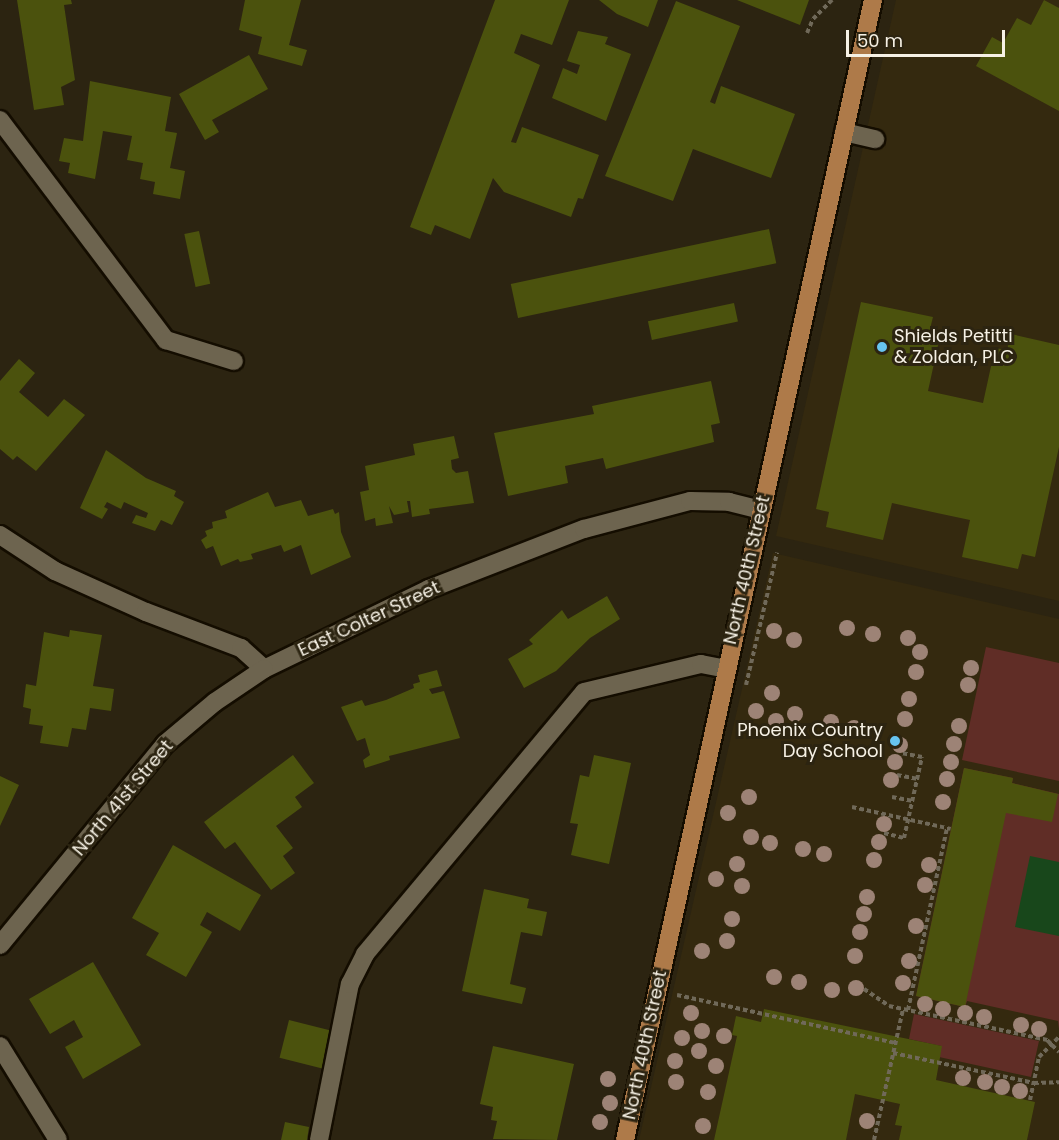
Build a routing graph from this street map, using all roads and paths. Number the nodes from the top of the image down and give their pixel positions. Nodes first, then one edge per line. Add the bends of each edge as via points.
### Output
1 (832, 0) edge
2 (873, 0) edge
3 (807, 33) dead end
4 (0, 120) edge
5 (844, 132) junction
6 (875, 139) dead end
7 (234, 361) dead end
8 (761, 510) junction
9 (0, 535) edge
10 (264, 669) junction
11 (726, 669) junction
12 (901, 753) dead end
13 (897, 775) dead end
14 (917, 779) junction
15 (892, 797) dead end
16 (912, 801) junction
17 (852, 807) dead end
18 (908, 820) junction
19 (884, 833) dead end
20 (0, 945) edge
21 (864, 989) dead end
22 (677, 995) dead end
23 (903, 1009) junction
24 (908, 1010) junction
25 (1059, 1037) edge
26 (895, 1043) junction
27 (1052, 1045) junction
28 (0, 1046) edge
29 (1059, 1052) edge
30 (893, 1053) junction
31 (1059, 1082) edge
32 (1034, 1083) junction
33 (1030, 1101) dead end
34 (58, 1140) edge
35 (320, 1140) edge
36 (625, 1140) edge
37 (874, 1140) edge

1 - 3 path via 813,19
2 - 5 main road, North 40th Street
4 - 7 street via 166,340
5 - 6 street
5 - 8 main road, North 40th Street
8 - 10 street, East Colter Street via 729,502 690,501 584,529 429,589
8 - 11 main road, North 40th Street
9 - 10 street via 55,571 146,612 241,648
10 - 20 street, North 41st Street via 214,702 165,744
11 - 35 street via 701,664 584,692 365,954 350,984
11 - 36 main road, North 40th Street
12 - 14 path via 922,757
13 - 14 path
14 - 16 path
15 - 16 path
16 - 18 path
17 - 18 path
18 - 19 path via 904,838
18 - 24 path via 949,828
21 - 23 path via 889,1006
22 - 26 path
23 - 24 path
23 - 26 path
24 - 27 path via 1047,1040
25 - 27 path
26 - 30 path
27 - 29 path
27 - 32 path via 1040,1057
28 - 34 street
30 - 32 path
30 - 37 path
31 - 32 path
32 - 33 path

